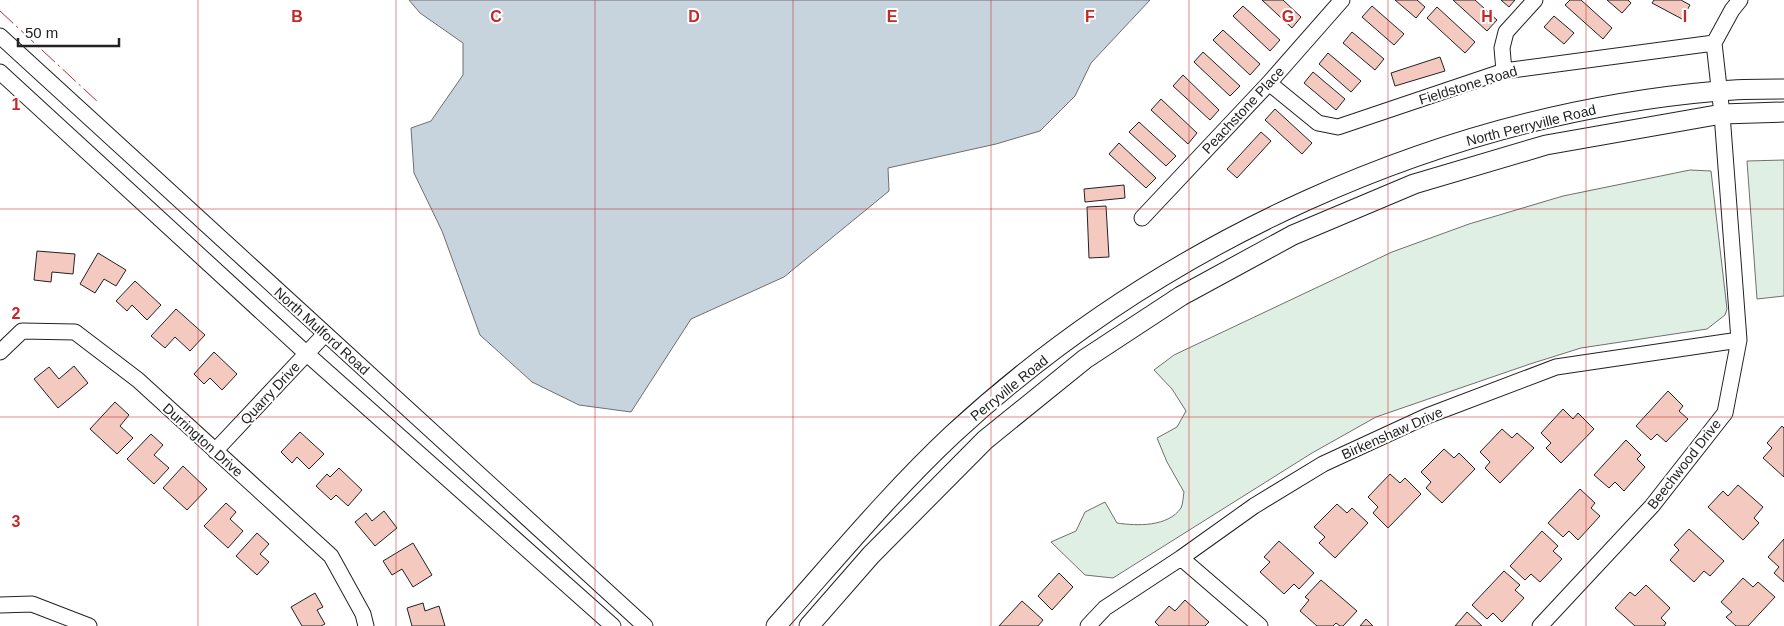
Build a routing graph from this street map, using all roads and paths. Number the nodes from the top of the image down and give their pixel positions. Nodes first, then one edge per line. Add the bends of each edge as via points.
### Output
1 (1342, 0) edge
2 (1535, 0) edge
3 (1740, 0) edge
4 (0, 36) edge
5 (1714, 43) junction
6 (1504, 71) junction
7 (0, 72) edge
8 (1269, 83) junction
9 (1784, 89) edge
10 (1719, 91) junction
11 (1784, 112) edge
12 (1722, 114) junction
13 (1288, 208) joint
14 (1142, 218) dead end
15 (1293, 235) joint
16 (325, 334) junction
17 (1739, 340) junction
18 (0, 352) edge
19 (307, 354) junction
20 (215, 451) junction
21 (1181, 558) junction
22 (0, 606) edge
23 (89, 626) edge
24 (366, 626) edge
25 (613, 626) edge
26 (644, 626) edge
27 (776, 626) edge
28 (809, 626) edge
29 (1088, 626) edge
30 (1260, 626) edge
31 (1540, 626) edge

1 - 8 street, Peachstone Place
2 - 6 street via 1506,32 1502,48
3 - 5 street
4 - 16 street, North Mulford Road
5 - 6 street, Fieldstone Road
5 - 10 street, Beechwood Drive
6 - 8 street, Fieldstone Road via 1338,127 1318,123
7 - 19 street, North Mulford Road
8 - 14 street, Peachstone Place
9 - 10 main road, North Perryville Road
10 - 12 street, Beechwood Drive
10 - 13 main road, North Perryville Road via 1630,102 1553,117 1470,139 1363,176
11 - 12 main road, North Perryville Road
12 - 15 main road, North Perryville Road via 1546,145 1414,184
12 - 17 street, Beechwood Drive
13 - 27 main road, Perryville Road via 1159,279 1098,318 1024,374 953,435 888,501
15 - 28 main road, Perryville Road via 1181,296 1085,359 985,440 871,555
16 - 19 street, Quarry Drive
16 - 26 street, North Mulford Road
17 - 21 street, Birkenshaw Drive via 1556,367 1426,416 1323,464 1254,506
17 - 31 street, Beechwood Drive via 1725,412 1652,506
18 - 20 street, Durrington Drive via 22,331 75,332 138,380
19 - 20 street, Quarry Drive
19 - 25 street, North Mulford Road
20 - 24 street, Durrington Drive via 331,556 364,614
21 - 29 street, Birkenshaw Drive via 1105,608
21 - 30 street
22 - 23 street via 32,604

